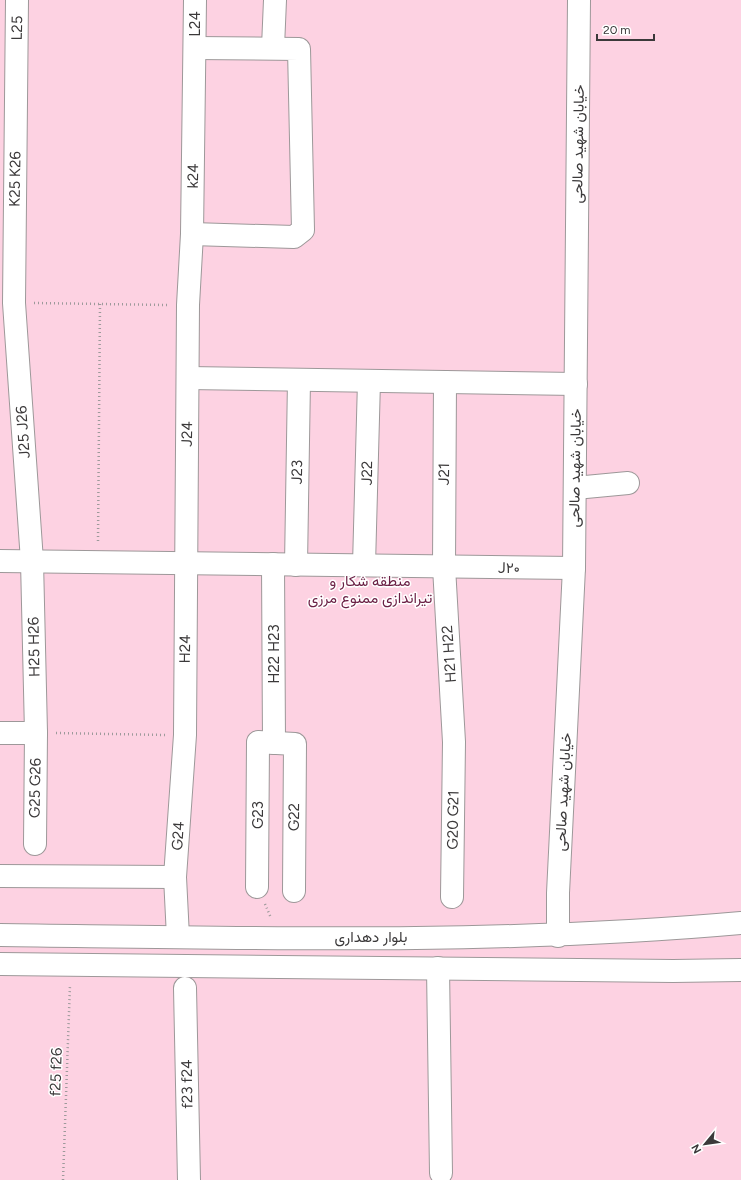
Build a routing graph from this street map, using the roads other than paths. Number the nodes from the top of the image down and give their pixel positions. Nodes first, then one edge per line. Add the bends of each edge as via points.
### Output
1 (17, 0) edge
2 (195, 0) edge
3 (275, 0) edge
4 (579, 0) edge
5 (273, 47) junction
6 (195, 48) junction
7 (8, 56) edge
8 (192, 234) junction
9 (14, 302) joint
10 (188, 305) joint
11 (188, 378) junction
12 (299, 380) junction
13 (369, 381) junction
14 (445, 382) junction
15 (576, 384) junction
16 (628, 483) dead end
17 (575, 488) junction
18 (0, 561) edge
19 (32, 561) junction
20 (186, 563) junction
21 (273, 564) junction
22 (296, 565) junction
23 (364, 566) junction
24 (444, 567) junction
25 (574, 568) junction
26 (0, 733) edge
27 (36, 733) junction
28 (184, 735) joint
29 (454, 742) joint
30 (276, 743) junction
31 (35, 844) dead end
32 (0, 876) edge
33 (175, 878) junction
34 (257, 887) road end
35 (294, 891) dead end
36 (452, 897) dead end
37 (741, 923) edge
38 (0, 935) edge
39 (558, 936) junction
40 (178, 937) junction
41 (0, 964) edge
42 (438, 968) junction
43 (741, 970) edge
44 (186, 988) dead end
45 (441, 1173) dead end
46 (189, 1180) edge

1 - 7 street, L25
2 - 6 street, L24
3 - 5 street
4 - 15 street, خیابان شهید صالحی
5 - 6 street
5 - 8 street via 299,49 303,230 294,237
6 - 8 street, k24
7 - 9 street, K25 K26
8 - 10 street, k24
9 - 19 street, J25 J26
10 - 11 street, J24
11 - 12 street
11 - 20 street, J24
12 - 13 street
12 - 22 street, J23
13 - 14 street
13 - 23 street, J22
14 - 15 street
14 - 24 street, J21
15 - 17 street, خیابان شهید صالحی
16 - 17 street
17 - 25 street, خیابان شهید صالحی
18 - 19 street, J۲۰
19 - 20 street, J۲۰
19 - 27 street, H25 H26
20 - 21 street, J۲۰
20 - 28 street, H24
21 - 22 street, J۲۰
21 - 30 street, H22 H23
22 - 23 street, J۲۰
23 - 24 street, J۲۰
24 - 25 street, J۲۰
24 - 29 street, H21 H22
25 - 39 street, خیابان شهید صالحی
26 - 27 street
27 - 31 street, G25 G26
28 - 33 street, G24
29 - 36 street, G20 G21
30 - 34 street, G23
30 - 35 street, G22
32 - 33 street
33 - 40 street, G24
37 - 39 street, بلوار دهداری
38 - 40 street, بلوار دهداری
39 - 40 street, بلوار دهداری
41 - 42 street, بلوار دهداری
42 - 43 street, بلوار دهداری
42 - 45 street
44 - 46 street, f23 f24

